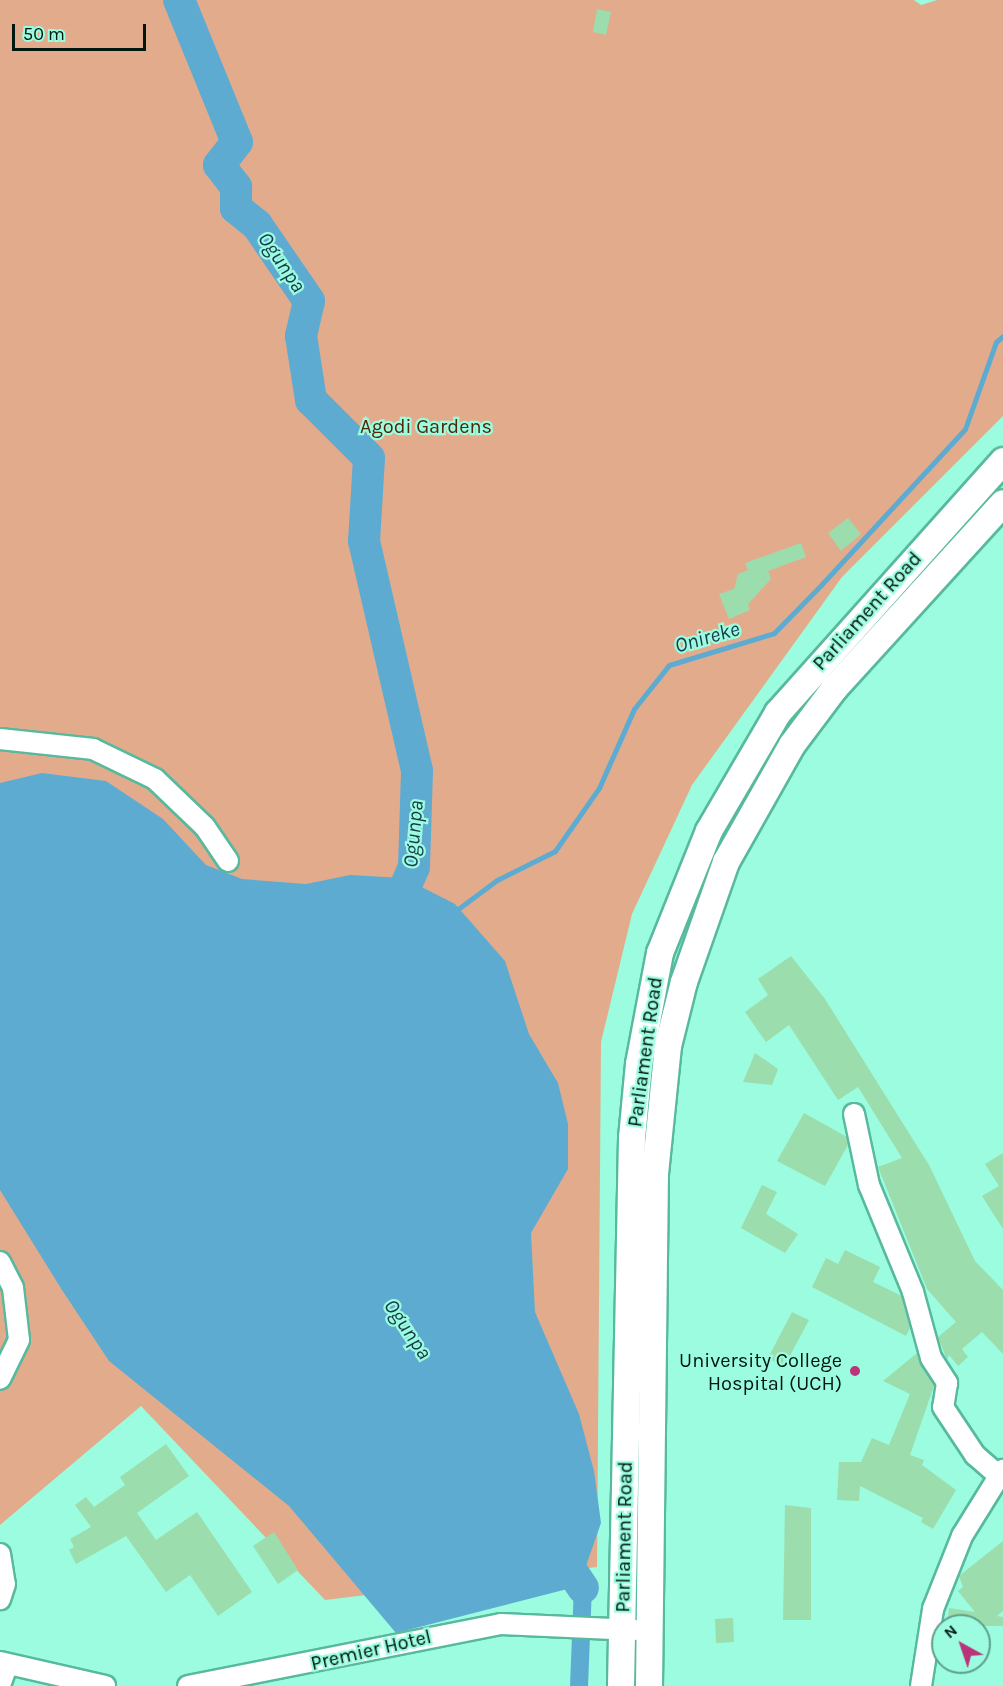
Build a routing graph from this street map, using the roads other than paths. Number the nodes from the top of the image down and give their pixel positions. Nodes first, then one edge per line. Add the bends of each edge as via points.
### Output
1 (1003, 461) edge
2 (1003, 503) edge
3 (0, 739) edge
4 (228, 861) dead end
5 (854, 1114) dead end
6 (0, 1262) edge
7 (0, 1379) edge
8 (1001, 1473) edge
9 (0, 1554) edge
10 (0, 1599) edge
11 (622, 1629) junction
12 (650, 1630) junction
13 (4, 1664) edge
14 (0, 1685) edge
15 (105, 1686) edge
16 (188, 1686) edge
17 (621, 1686) edge
18 (649, 1686) edge
19 (921, 1686) edge

1 - 11 main road, Parliament Road via 778,713 709,831 660,953 647,1009 632,1138
2 - 12 main road, Parliament Road via 834,689 792,745 726,862 684,982 668,1046 655,1174
3 - 4 street via 93,749 155,779 205,827
5 - 8 street via 869,1185 909,1282 931,1358 947,1383 943,1407 975,1455
6 - 7 street via 13,1288 19,1340
8 - 19 street via 962,1536 933,1609
9 - 10 street via 4,1584
11 - 12 street, Premier Hotel
11 - 16 street, Premier Hotel via 554,1622 445,1633
11 - 17 main road, Parliament Road
12 - 18 main road, Parliament Road
13 - 14 street
13 - 15 street

